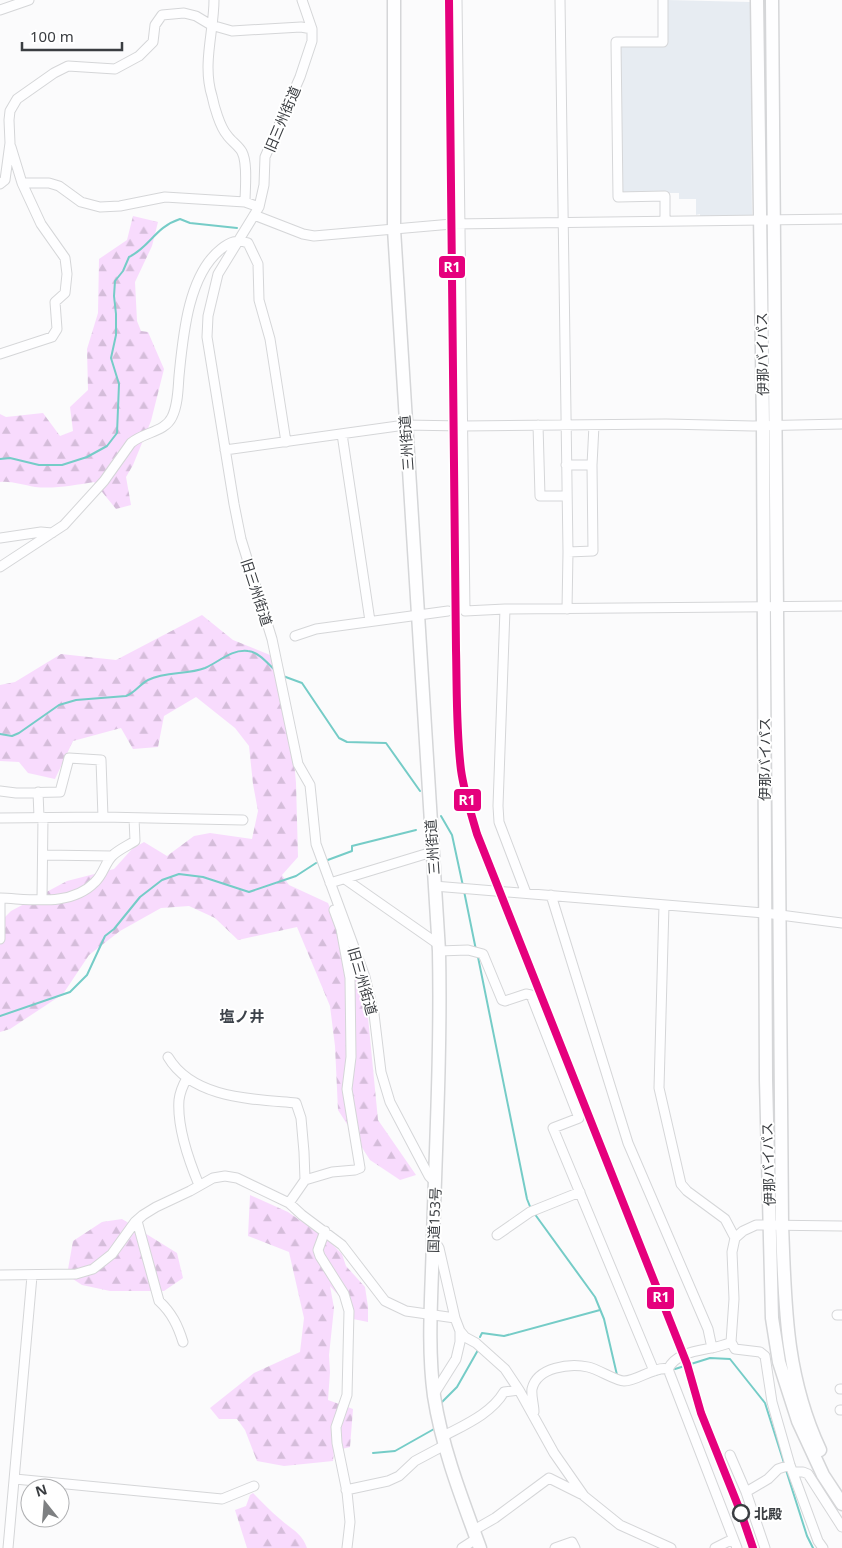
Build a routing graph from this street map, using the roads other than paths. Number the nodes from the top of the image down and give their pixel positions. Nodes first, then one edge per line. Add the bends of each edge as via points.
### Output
1 (29, 0) edge
2 (214, 0) edge
3 (302, 0) edge
4 (394, 0) edge
5 (457, 0) edge
6 (560, 0) edge
7 (663, 0) edge
8 (757, 0) edge
9 (772, 0) edge
10 (0, 10) edge
11 (211, 25) junction
12 (312, 29) junction
13 (10, 143) junction
14 (22, 183) junction
15 (0, 184) edge
16 (245, 202) junction
17 (256, 211) junction
18 (842, 219) edge
19 (766, 220) junction
20 (665, 221) junction
21 (563, 222) junction
22 (460, 224) junction
23 (394, 229) junction
24 (239, 240) junction
25 (0, 354) edge
26 (842, 424) edge
27 (405, 425) junction
28 (538, 425) junction
29 (566, 425) junction
30 (594, 425) junction
31 (776, 425) junction
32 (463, 426) junction
33 (763, 426) junction
34 (342, 434) junction
35 (286, 442) junction
36 (225, 450) junction
37 (566, 465) junction
38 (592, 465) junction
39 (567, 496) junction
40 (52, 533) junction
41 (0, 538) edge
42 (568, 552) junction
43 (0, 566) edge
44 (776, 606) junction
45 (842, 606) edge
46 (763, 607) junction
47 (505, 609) junction
48 (567, 609) junction
49 (448, 612) dead end
50 (417, 616) junction
51 (370, 621) junction
52 (295, 636) dead end
53 (0, 791) edge
54 (38, 792) junction
55 (41, 817) junction
56 (103, 817) junction
57 (0, 818) edge
58 (134, 818) junction
59 (243, 820) dead end
60 (432, 852) junction
61 (43, 855) junction
62 (112, 856) junction
63 (345, 879) junction
64 (330, 883) junction
65 (434, 886) junction
66 (526, 893) junction
67 (551, 895) junction
68 (0, 898) edge
69 (42, 899) junction
70 (664, 905) junction
71 (765, 913) junction
72 (780, 914) junction
73 (842, 923) edge
74 (0, 939) edge
75 (438, 948) junction
76 (168, 1057) dead end
77 (187, 1078) junction
78 (305, 1180) junction
79 (435, 1182) junction
80 (198, 1185) junction
81 (580, 1192) junction
82 (289, 1203) junction
83 (136, 1221) junction
84 (776, 1224) junction
85 (842, 1226) edge
86 (324, 1231) junction
87 (497, 1235) dead end
88 (433, 1238) junction
89 (735, 1238) junction
90 (0, 1275) edge
91 (32, 1276) junction
92 (431, 1315) junction
93 (455, 1318) junction
94 (460, 1331) junction
95 (184, 1342) dead end
96 (731, 1342) junction
97 (712, 1348) junction
98 (668, 1370) junction
99 (654, 1371) junction
100 (520, 1390) junction
101 (434, 1394) junction
102 (535, 1416) junction
103 (444, 1441) junction
104 (730, 1455) dead end
105 (788, 1468) junction
106 (15, 1479) junction
107 (254, 1486) dead end
108 (346, 1490) junction
109 (842, 1490) edge
110 (746, 1492) junction
111 (584, 1496) junction
112 (842, 1504) edge
113 (842, 1527) edge
114 (477, 1539) edge
115 (733, 1539) junction
116 (8, 1548) edge
117 (347, 1548) edge
118 (462, 1548) edge
119 (555, 1548) edge
120 (574, 1548) edge
121 (671, 1548) edge
122 (714, 1548) edge
123 (737, 1548) edge
124 (765, 1548) edge
125 (823, 1548) edge

1 - 10 street
2 - 11 street
3 - 12 street, 旧三州街道
4 - 23 highway, 三州街道
5 - 22 street
6 - 21 street
7 - 20 street via 663,42 616,42 618,197 665,196
8 - 19 highway, 伊那バイパス
9 - 19 highway, 伊那バイパス
11 - 12 street via 232,31
11 - 13 street via 184,13 162,15 155,26 152,42 139,56 115,69 68,66 54,74 16,99 10,111
11 - 16 street via 208,59 211,94 225,134 242,152
12 - 17 street, 旧三州街道 via 312,41 300,77 266,157 262,198
13 - 14 street
13 - 15 street via 5,180
14 - 16 street via 49,182 81,202 100,207 165,197
14 - 25 street via 40,224 64,258 67,284 65,293 55,302 58,329 52,337
16 - 17 street
17 - 23 street via 303,234 314,236
17 - 24 street, 旧三州街道
18 - 19 street
19 - 20 street
19 - 31 highway, 伊那バイパス
19 - 33 highway, 伊那バイパス
20 - 21 street
21 - 22 street
21 - 29 street
22 - 23 street
22 - 32 street
23 - 27 highway, 三州街道
24 - 35 street via 248,243 258,264 259,300 270,339
24 - 36 street, 旧三州街道 via 218,274 208,316 207,337
24 - 40 street via 228,243 217,252 196,281 185,332 174,414 169,422 131,442 104,481 64,525
26 - 31 street
27 - 32 street
27 - 34 street
27 - 50 highway, 三州街道
28 - 29 street
28 - 32 street
28 - 39 street via 540,496
29 - 30 street
29 - 37 street
30 - 33 street
30 - 38 street
31 - 33 street
31 - 44 highway, 伊那バイパス
32 - 47 street via 465,611
33 - 46 highway, 伊那バイパス
34 - 35 street
34 - 51 street
35 - 36 street
36 - 64 street, 旧三州街道 via 242,543 272,640 298,764 310,785 316,844
37 - 38 street
37 - 39 street
38 - 42 street via 593,552
39 - 42 street
40 - 41 street
40 - 43 street
42 - 48 street
44 - 45 street
44 - 46 street
44 - 72 highway, 伊那バイパス
46 - 48 street
46 - 71 highway, 伊那バイパス
47 - 48 street
47 - 66 street via 499,822
49 - 50 street
50 - 51 street
50 - 60 highway, 三州街道
51 - 52 street via 316,629
53 - 54 street
54 - 55 street
54 - 56 street via 60,792 69,758 101,760
55 - 56 street
55 - 57 street
55 - 61 street
56 - 58 street
58 - 59 street
58 - 62 street via 134,841
60 - 63 street
60 - 65 highway, 三州街道
61 - 62 street
61 - 69 street
62 - 69 street via 90,887 59,899
63 - 64 street
63 - 75 street
64 - 78 street via 329,894 341,929 350,978 348,1089 360,1168
64 - 79 street, 旧三州街道 via 365,977 374,1014 381,1072 390,1102
65 - 66 street
65 - 75 highway, 国道153号
66 - 67 street
67 - 70 street
67 - 97 street via 628,1143 708,1329
68 - 69 street
68 - 74 street
70 - 71 street
70 - 89 street via 659,1088 682,1184 725,1219
71 - 72 street
71 - 84 highway, 伊那バイパス via 766,1080
72 - 73 street
72 - 84 highway, 伊那バイパス
75 - 79 highway, 国道153号 via 440,1011
75 - 81 street via 476,951 485,957 502,1000 531,995 579,1118 553,1128
76 - 77 street
77 - 78 street via 197,1085 251,1100 296,1103 301,1118
77 - 80 street via 179,1101 180,1120
78 - 82 street
79 - 88 highway, 国道153号
80 - 82 street via 213,1178 237,1178
80 - 83 street
81 - 87 street via 533,1211
81 - 99 street
82 - 86 street
83 - 91 street via 112,1254 93,1269 76,1274
83 - 95 street via 159,1301 177,1323
84 - 85 street
84 - 89 street via 750,1227
84 - 109 highway, 伊那バイパス via 792,1369 818,1446
84 - 112 highway, 伊那バイパス via 772,1318 779,1362 787,1392 812,1453
86 - 92 street via 352,1256 384,1301 400,1309
86 - 108 street via 318,1250 344,1294 349,1311 347,1396 336,1427
88 - 92 highway, 国道153号
88 - 93 street via 439,1248
89 - 96 street
90 - 91 street
91 - 106 street
92 - 93 street
92 - 101 highway, 国道153号
93 - 94 street
94 - 100 street via 505,1369
94 - 101 street via 456,1358
96 - 97 street
96 - 105 street via 735,1349 760,1352 765,1356
97 - 98 street via 676,1359
98 - 99 street
98 - 115 street
99 - 102 street via 624,1381 588,1367 569,1365 543,1373 532,1389
100 - 102 street
100 - 103 street via 504,1392 489,1409
101 - 103 highway, 国道153号
102 - 111 street via 554,1453
103 - 108 street via 399,1476
103 - 114 highway, 国道153号
104 - 110 street
105 - 110 street
105 - 113 street via 808,1474
105 - 125 street
106 - 107 street via 222,1499
106 - 116 street
108 - 117 street via 350,1522
110 - 124 street
111 - 114 street via 549,1478 494,1518
111 - 121 street via 620,1525
114 - 118 street
115 - 122 street
115 - 123 street
119 - 120 street via 572,1542

